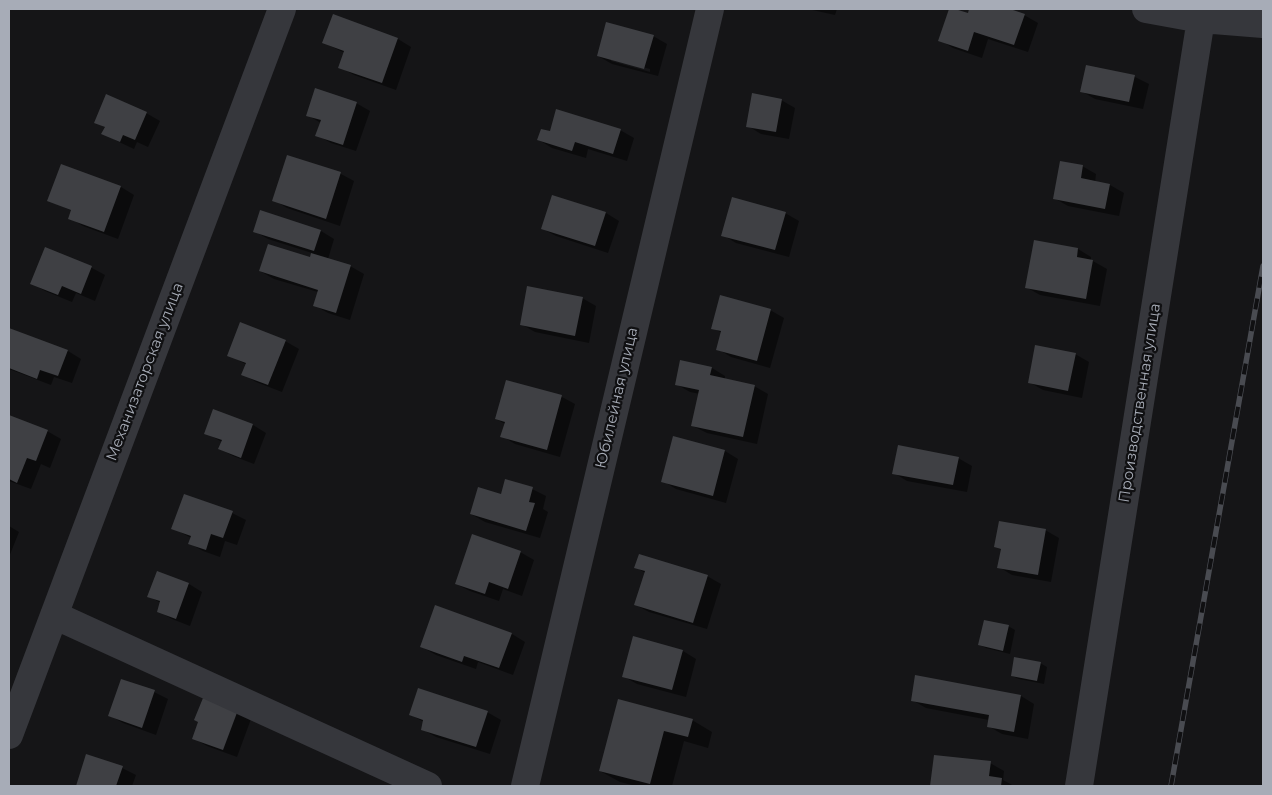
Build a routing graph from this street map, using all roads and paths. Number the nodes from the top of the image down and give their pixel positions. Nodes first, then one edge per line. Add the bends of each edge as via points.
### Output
1 (282, 9) edge
2 (710, 9) edge
3 (1146, 9) edge
4 (1201, 19) junction
5 (1263, 24) edge
6 (54, 615) junction
7 (9, 735) edge
8 (428, 786) edge
9 (525, 786) edge
10 (1079, 786) edge

1 - 6 street, Механизаторская улица
2 - 9 street, Юбилейная улица
3 - 4 street
4 - 5 street
4 - 10 street, Производственная улица
6 - 7 street, Механизаторская улица
6 - 8 street

